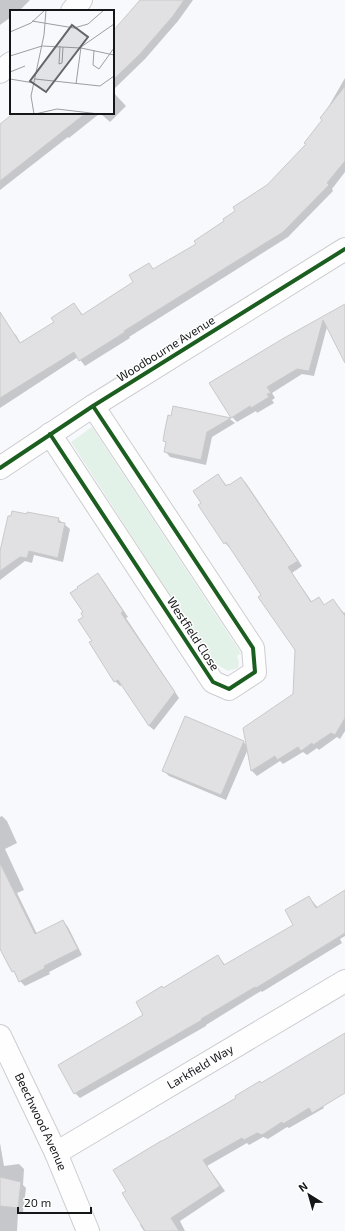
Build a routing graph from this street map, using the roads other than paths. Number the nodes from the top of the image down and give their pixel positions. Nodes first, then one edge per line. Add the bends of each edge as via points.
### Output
1 (81, 0) edge
2 (73, 10) edge
3 (10, 64) edge
4 (0, 72) edge
5 (345, 249) edge
6 (93, 406) junction
7 (50, 434) junction
8 (0, 468) edge
9 (345, 981) edge
10 (0, 1036) edge
11 (56, 1153) junction
12 (83, 1229) edge

1 - 2 street
3 - 4 street
5 - 6 street, Woodbourne Avenue
6 - 7 street, Woodbourne Avenue
6 - 7 street, Westfield Close via 253,648 255,672 229,689 213,682
7 - 8 street, Woodbourne Avenue
9 - 11 street, Larkfield Way
10 - 11 street, Beechwood Avenue
11 - 12 street, Beechwood Avenue

